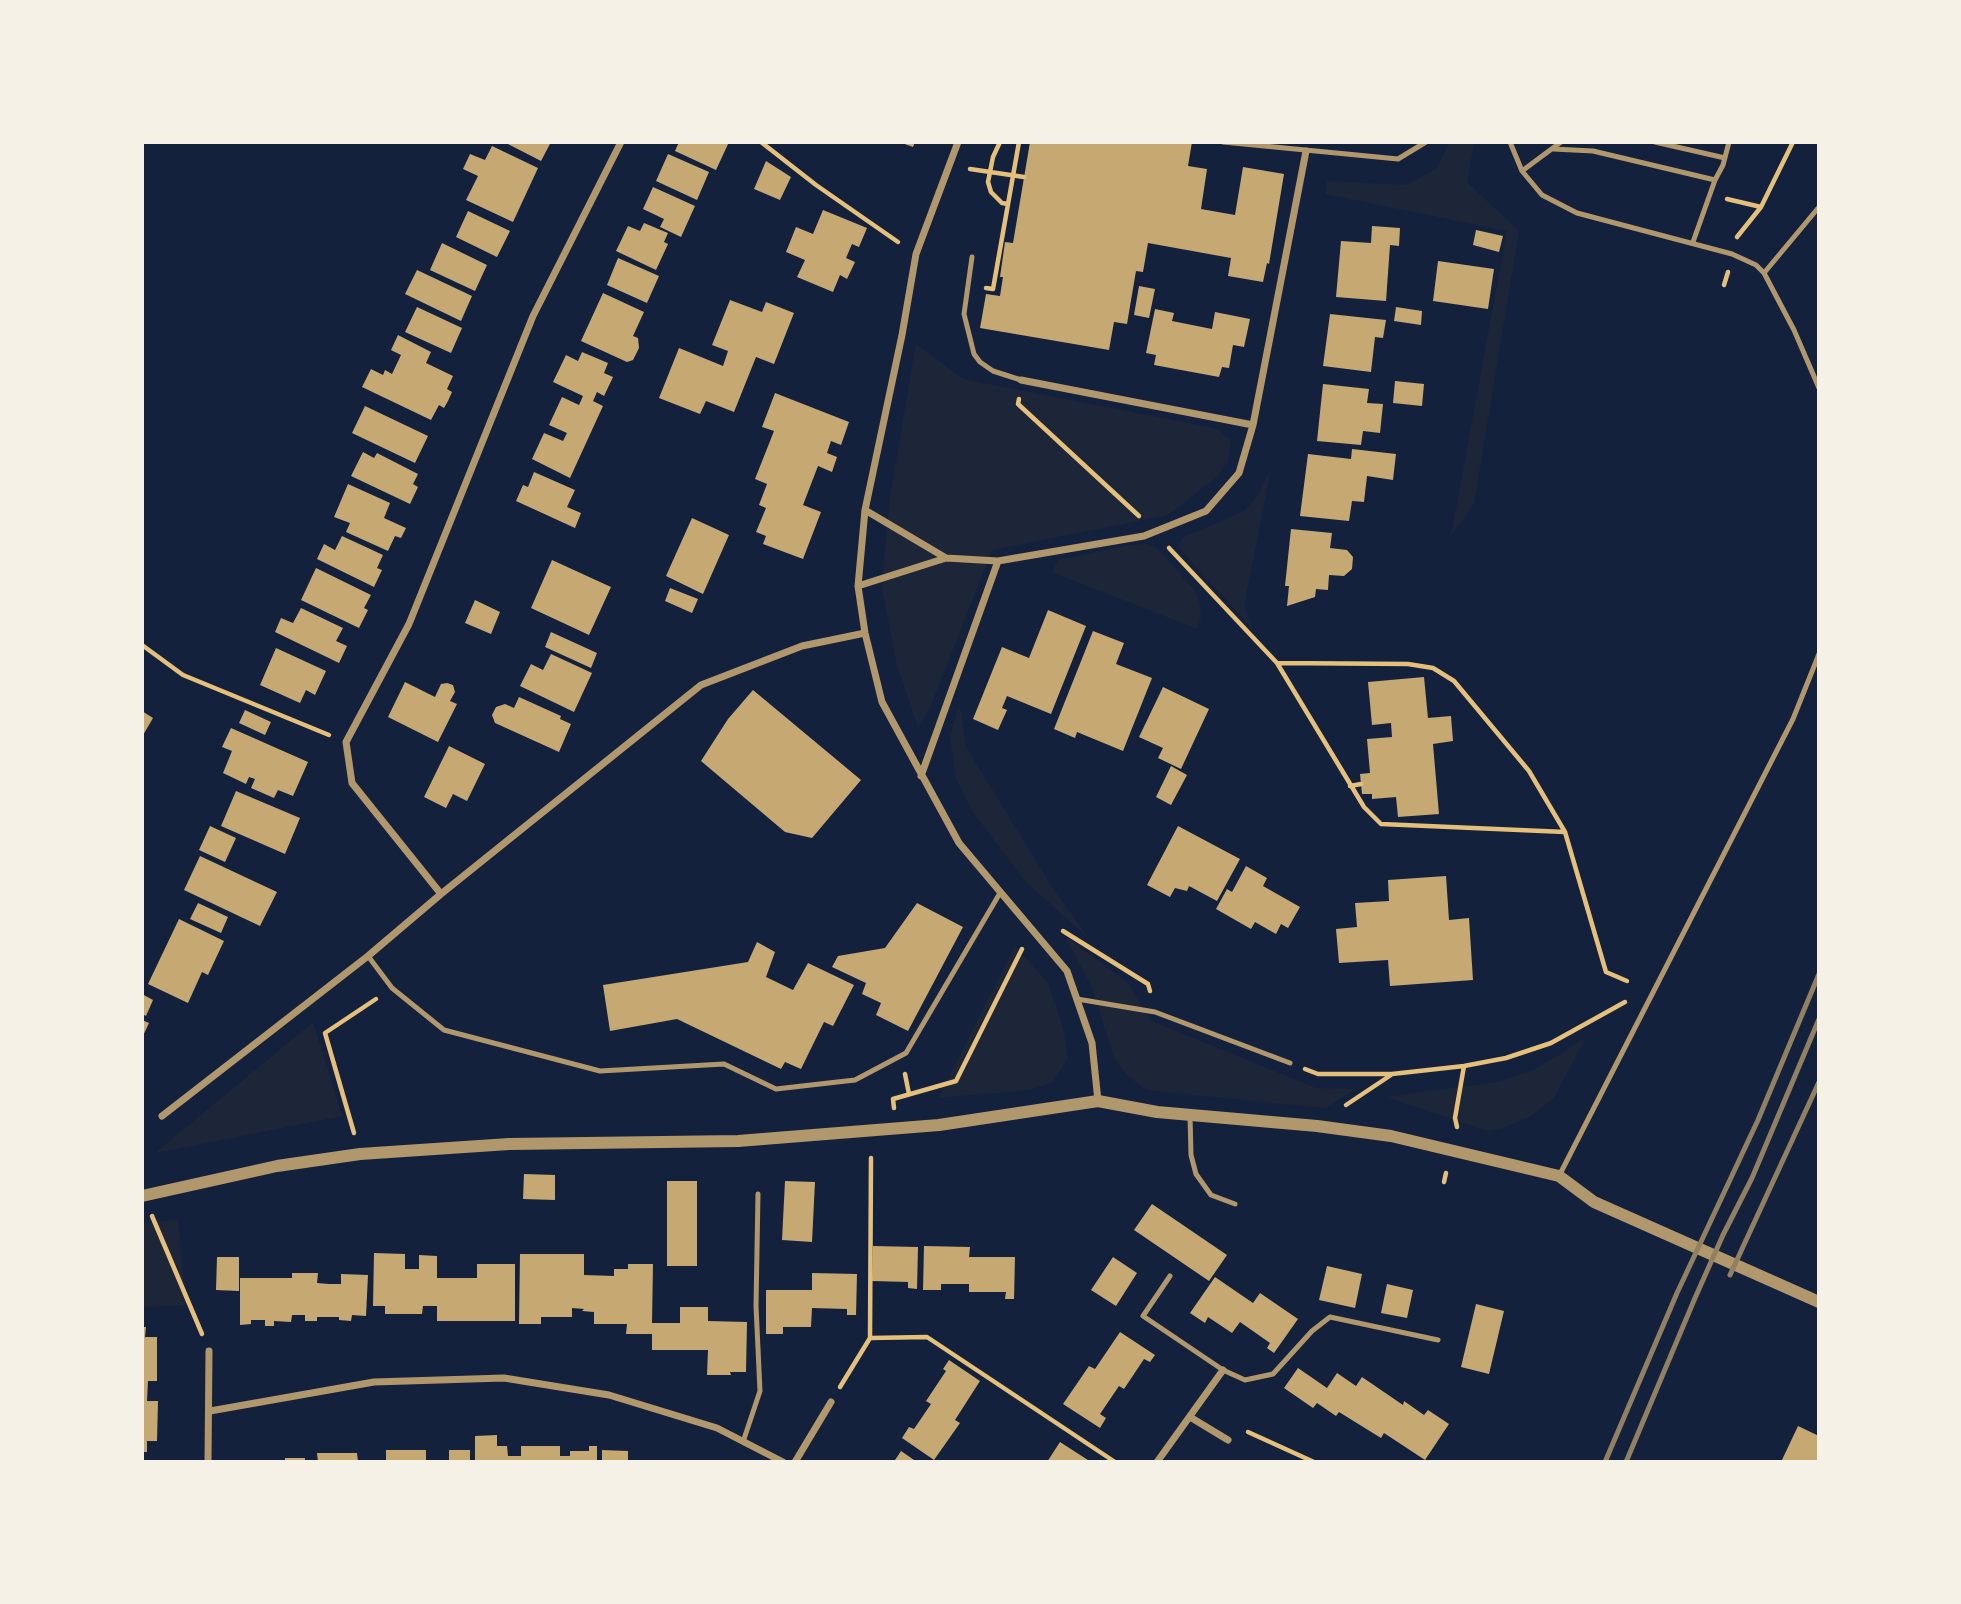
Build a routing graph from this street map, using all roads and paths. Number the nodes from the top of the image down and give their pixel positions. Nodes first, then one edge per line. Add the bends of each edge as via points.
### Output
1 (621, 142) edge
2 (761, 142) edge
3 (958, 142) edge
4 (1000, 142) edge
5 (1019, 142) edge
6 (1223, 142) edge
7 (1426, 142) edge
8 (1510, 142) edge
9 (1560, 142) edge
10 (1655, 142) edge
11 (1730, 142) edge
12 (1793, 142) edge
13 (1553, 149) junction
14 (1306, 151) junction
15 (1725, 158) junction
16 (972, 170) dead end
17 (1522, 171) junction
18 (990, 172) junction
19 (1013, 176) junction
20 (1024, 177) dead end
21 (1715, 180) junction
22 (1709, 195) junction
23 (1008, 204) junction
24 (1761, 207) junction
25 (1819, 208) edge
26 (1693, 242) junction
27 (916, 254) junction
28 (1732, 254) junction
29 (972, 257) dead end
30 (1764, 273) junction
31 (969, 285) junction
32 (1724, 285) dead end
33 (1021, 380) junction
34 (1819, 388) edge
35 (1253, 425) junction
36 (865, 510) junction
37 (1156, 533) junction
38 (946, 558) junction
39 (998, 561) junction
40 (858, 586) junction
41 (865, 633) junction
42 (142, 645) edge
43 (1819, 654) edge
44 (1277, 663) junction
45 (346, 742) junction
46 (921, 776) junction
47 (1362, 784) dead end
48 (1350, 786) junction
49 (1565, 832) junction
50 (1000, 893) junction
51 (441, 894) junction
52 (1057, 928) dead end
53 (1031, 930) junction
54 (368, 956) junction
55 (1627, 981) dead end
56 (392, 988) junction
57 (1651, 991) junction
58 (1077, 999) junction
59 (1155, 1012) junction
60 (1290, 1063) joint
61 (1464, 1066) junction
62 (905, 1074) dead end
63 (1392, 1074) junction
64 (1362, 1093) dead end
65 (909, 1094) junction
66 (1098, 1101) junction
67 (162, 1116) dead end
68 (1190, 1116) junction
69 (1455, 1118) dead end
70 (897, 1129) junction
71 (360, 1154) junction
72 (871, 1158) dead end
73 (1559, 1176) junction
74 (758, 1194) dead end
75 (142, 1196) edge
76 (1236, 1204) dead end
77 (1170, 1276) dead end
78 (1819, 1302) edge
79 (870, 1338) junction
80 (1438, 1340) dead end
81 (209, 1351) joint
82 (1223, 1370) junction
83 (831, 1402) joint
84 (210, 1411) junction
85 (1190, 1418) junction
86 (1228, 1440) joint
87 (743, 1442) junction
88 (208, 1462) edge
89 (783, 1462) edge
90 (795, 1462) edge
91 (1115, 1462) edge
92 (1157, 1462) edge
93 (1314, 1462) edge

1 - 45 street via 533,316 409,624
2 - 27 path
3 - 27 street
4 - 18 path
5 - 19 path
6 - 14 lane
7 - 14 lane via 1398,159
8 - 17 lane
9 - 13 lane
10 - 15 lane
11 - 15 lane
12 - 24 path
13 - 17 lane
13 - 21 lane via 1593,151
14 - 35 street
15 - 21 lane
16 - 18 path
17 - 26 lane via 1542,195 1577,213
18 - 19 path
18 - 23 path via 991,192
19 - 20 path
19 - 23 path
21 - 22 lane
22 - 24 path
22 - 26 lane
23 - 31 path via 993,289
24 - 28 path via 1738,233
25 - 30 lane
26 - 28 lane
27 - 36 street
28 - 30 lane
28 - 32 path
29 - 31 lane
30 - 34 lane
31 - 33 lane via 964,314 974,354 993,372
33 - 35 street
33 - 37 path via 1018,404
35 - 37 street via 1239,473 1206,511
36 - 38 street
36 - 40 street
37 - 39 street
37 - 44 path
38 - 39 street
38 - 40 street
39 - 46 street
40 - 41 street
41 - 46 street via 882,702
41 - 51 street via 802,646 701,685
42 - 45 path via 183,675
43 - 57 lane via 1793,719
44 - 48 path
44 - 49 path via 1433,668 1454,681 1529,771
45 - 51 street via 352,783
46 - 50 street via 959,843
47 - 48 path
48 - 49 path via 1381,824
49 - 55 path via 1606,972
50 - 53 street
50 - 56 lane via 906,1053 855,1080 776,1089 724,1064 600,1071 444,1030
51 - 54 street
52 - 59 path via 1148,984
53 - 58 street via 1067,971
53 - 65 path via 956,1082
54 - 56 lane
54 - 67 street
56 - 71 path via 324,1034
57 - 61 path via 1614,1006 1550,1043
57 - 73 lane
58 - 59 lane
58 - 66 street via 1091,1043
59 - 60 lane
60 - 63 path via 1318,1074
61 - 63 path
61 - 69 path
62 - 65 path
63 - 64 path
65 - 70 path via 893,1099
66 - 68 street
66 - 70 street
68 - 73 street via 1391,1136
68 - 76 lane via 1196,1174 1211,1195
70 - 71 street via 738,1142 509,1144
71 - 75 street via 277,1166
72 - 79 path
73 - 78 street via 1594,1202
74 - 87 lane via 760,1391
75 - 81 path
77 - 82 lane via 1143,1316
79 - 83 path
79 - 91 path via 927,1337
80 - 82 lane via 1330,1317 1273,1374 1245,1380
81 - 84 street
82 - 85 street
83 - 90 street
84 - 87 street via 374,1382 504,1378 609,1395 717,1428
84 - 88 street
85 - 86 street
85 - 92 street
86 - 93 path via 1246,1431
87 - 89 street

